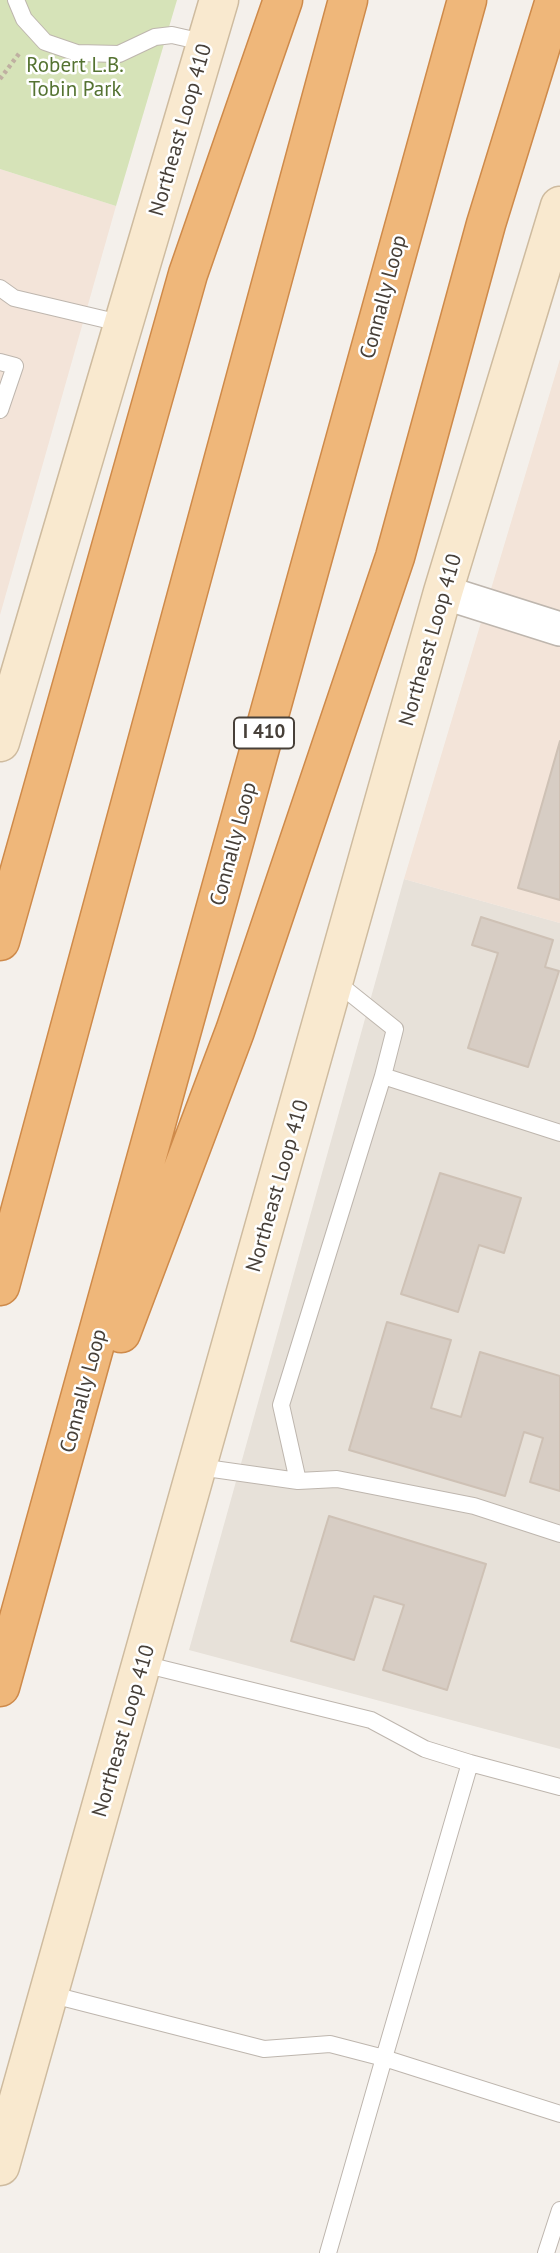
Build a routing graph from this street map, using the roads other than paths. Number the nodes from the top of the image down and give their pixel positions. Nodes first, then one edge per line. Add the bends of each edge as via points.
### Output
1 (16, 0) edge
2 (219, 0) edge
3 (284, 0) edge
4 (348, 0) edge
5 (467, 0) edge
6 (555, 0) edge
7 (207, 43) junction
8 (560, 206) edge
9 (0, 288) edge
10 (124, 324) junction
11 (0, 362) edge
12 (0, 410) edge
13 (443, 592) junction
14 (560, 629) edge
15 (0, 742) edge
16 (2, 935) edge
17 (335, 981) junction
18 (383, 1076) junction
19 (560, 1133) edge
20 (0, 1286) edge
21 (64, 1467) junction
22 (199, 1467) junction
23 (298, 1481) junction
24 (560, 1534) edge
25 (143, 1664) junction
26 (0, 1687) edge
27 (470, 1763) junction
28 (560, 1787) edge
29 (49, 1994) junction
30 (384, 2058) junction
31 (560, 2114) edge
32 (0, 2166) edge
33 (560, 2210) edge
34 (328, 2253) edge
35 (546, 2253) edge

1 - 7 lane via 24,19 45,42 78,52 119,54 155,37 172,35
2 - 7 main road, Northeast Loop 410
3 - 16 highway via 188,274
4 - 20 highway
5 - 21 highway, Connally Loop / I 410
6 - 21 highway via 486,224 395,557 318,790 140,1289
7 - 10 main road, Northeast Loop 410
8 - 13 main road, Northeast Loop 410
9 - 10 lane via 14,298
10 - 15 main road, Northeast Loop 410
11 - 12 lane via 15,366
13 - 14 street
13 - 17 main road, Northeast Loop 410
17 - 18 lane via 395,1029
17 - 22 main road, Northeast Loop 410
18 - 19 lane
18 - 23 lane via 281,1405
21 - 26 highway, Connally Loop / I 410
22 - 23 lane
22 - 25 main road, Northeast Loop 410
23 - 24 lane via 337,1479 474,1506
25 - 27 lane via 371,1720 425,1749
25 - 29 main road, Northeast Loop 410
27 - 28 lane
27 - 30 lane
29 - 30 lane via 264,2049 330,2044
29 - 32 main road, Northeast Loop 410
30 - 31 lane
30 - 34 lane
33 - 35 lane

